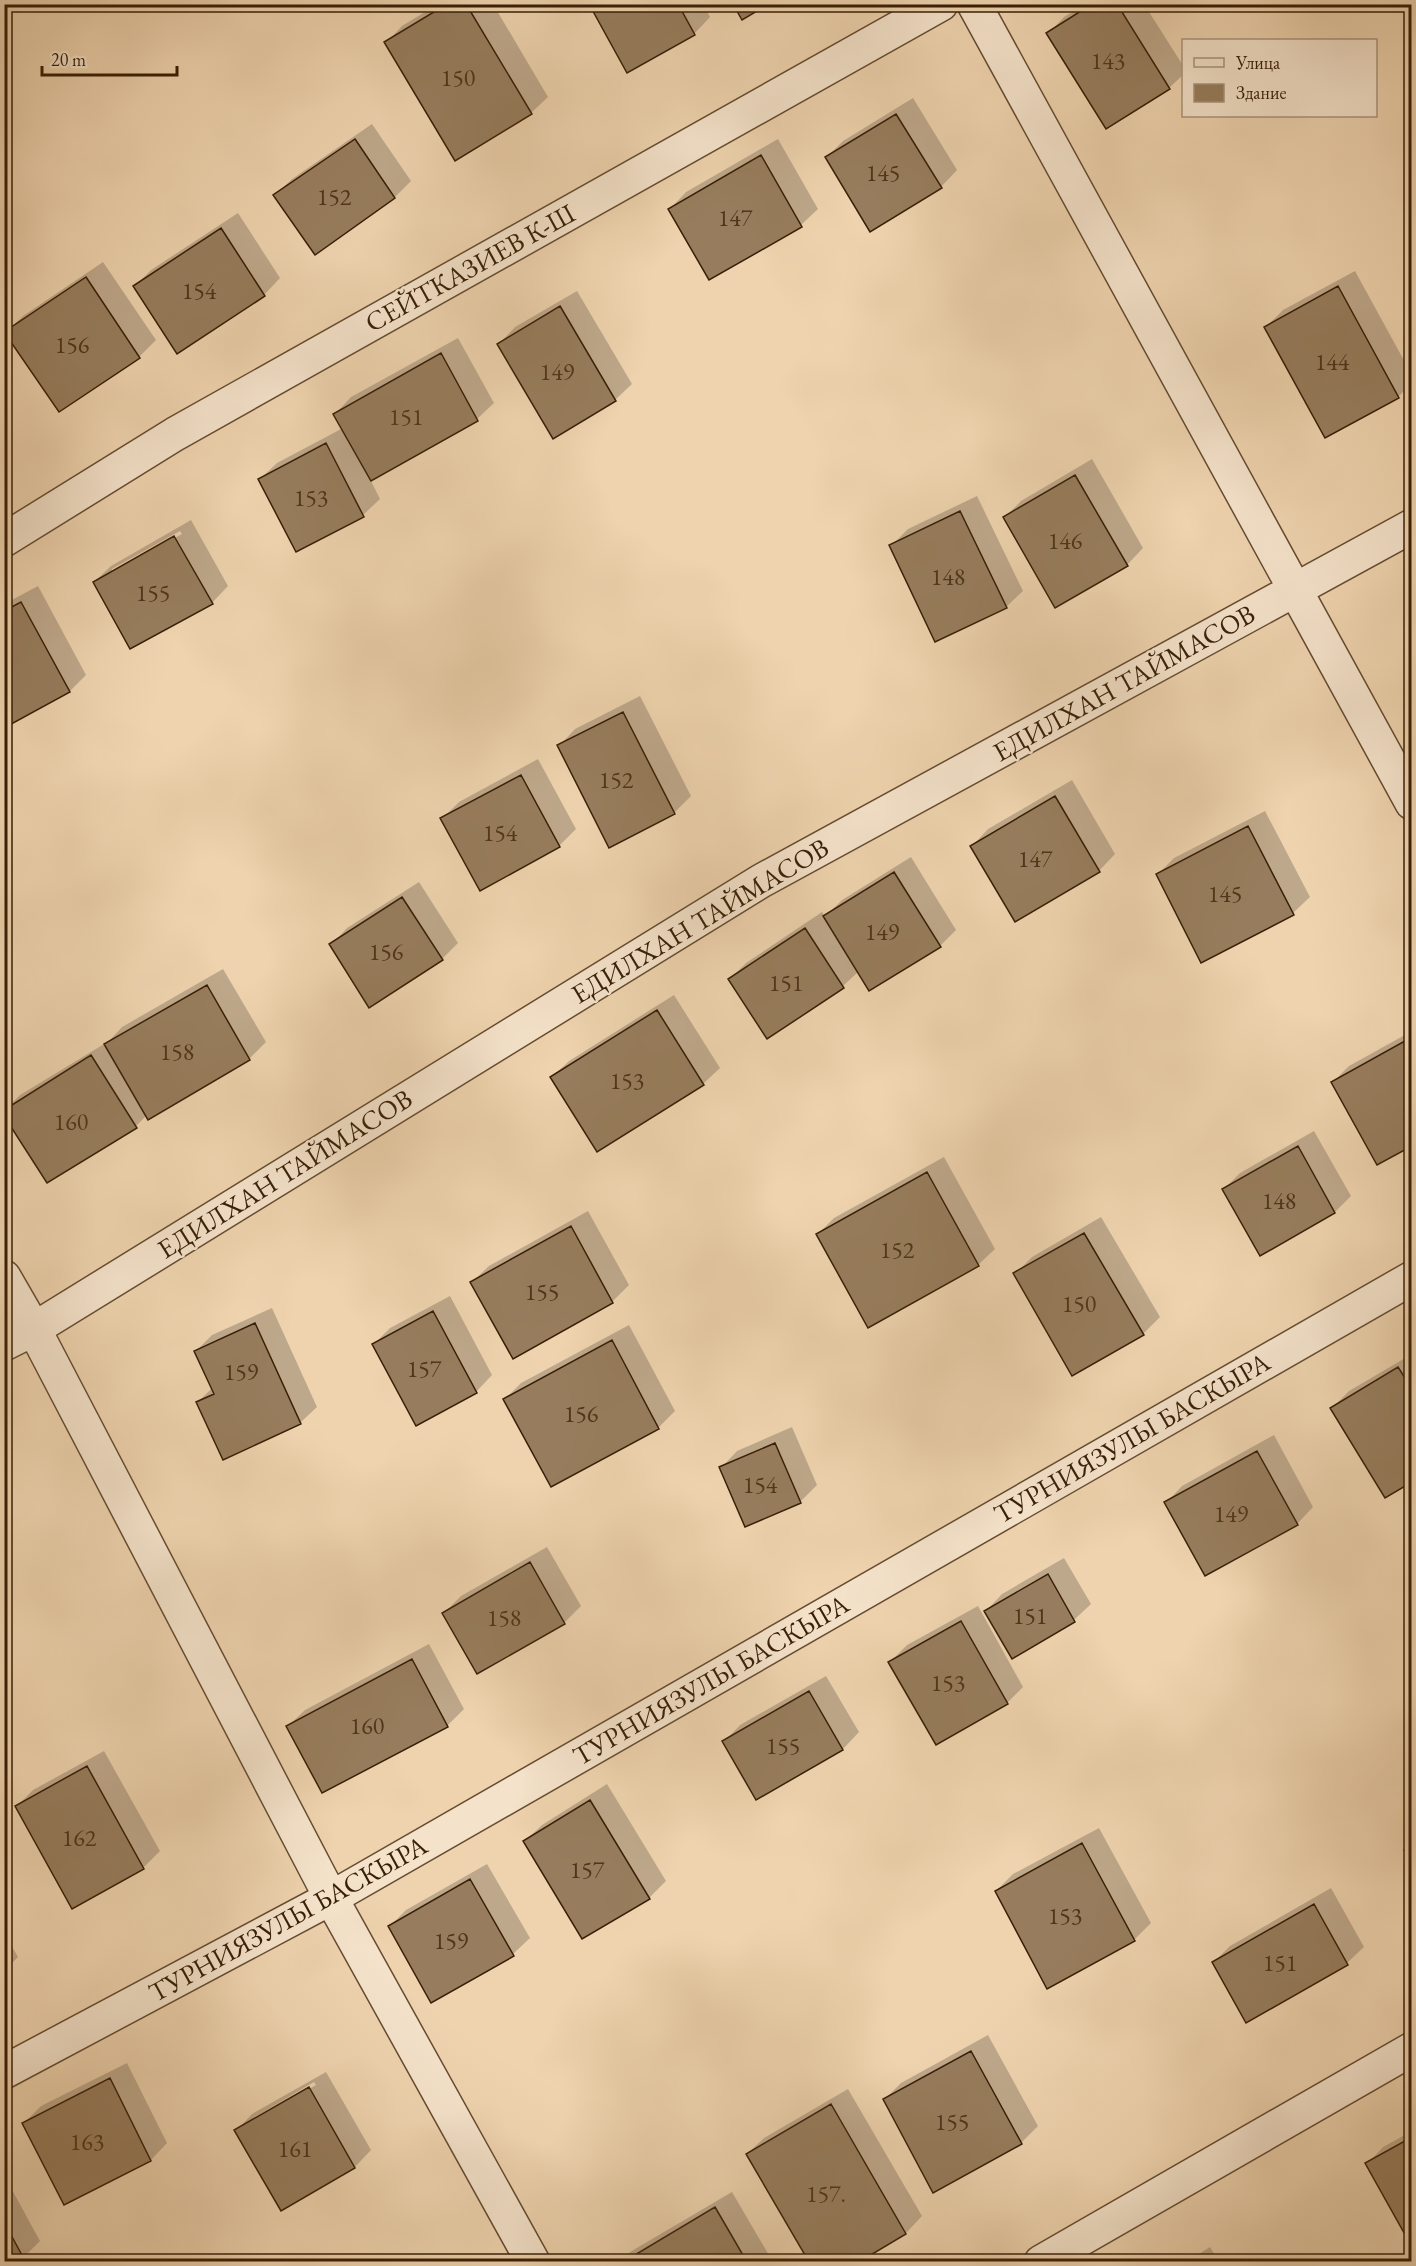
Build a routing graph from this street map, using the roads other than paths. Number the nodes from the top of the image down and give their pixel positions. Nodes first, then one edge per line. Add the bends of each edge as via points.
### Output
1 (941, 4) edge
2 (974, 4) edge
3 (1412, 526) edge
4 (4, 540) edge
5 (1296, 590) junction
6 (1412, 803) edge
7 (4, 1277) edge
8 (1412, 1278) edge
9 (34, 1329) junction
10 (4, 1344) edge
11 (331, 1898) junction
12 (1412, 2049) edge
13 (4, 2072) edge
14 (533, 2262) edge
15 (1041, 2262) edge

1 - 4 street, СЕЙТКАЗИЕВ К-Ш via 175,434
2 - 5 street
3 - 5 street, ЕДИЛХАН ТАЙМАСОВ
5 - 6 street
5 - 9 street, ЕДИЛХАН ТАЙМАСОВ via 761,881
7 - 9 street
8 - 11 street, ТУРНИЯЗУЛЫ БАСКЫРА
9 - 10 street, ЕДИЛХАН ТАЙМАСОВ
9 - 11 street
11 - 13 street, ТУРНИЯЗУЛЫ БАСКЫРА
11 - 14 street
12 - 15 street

